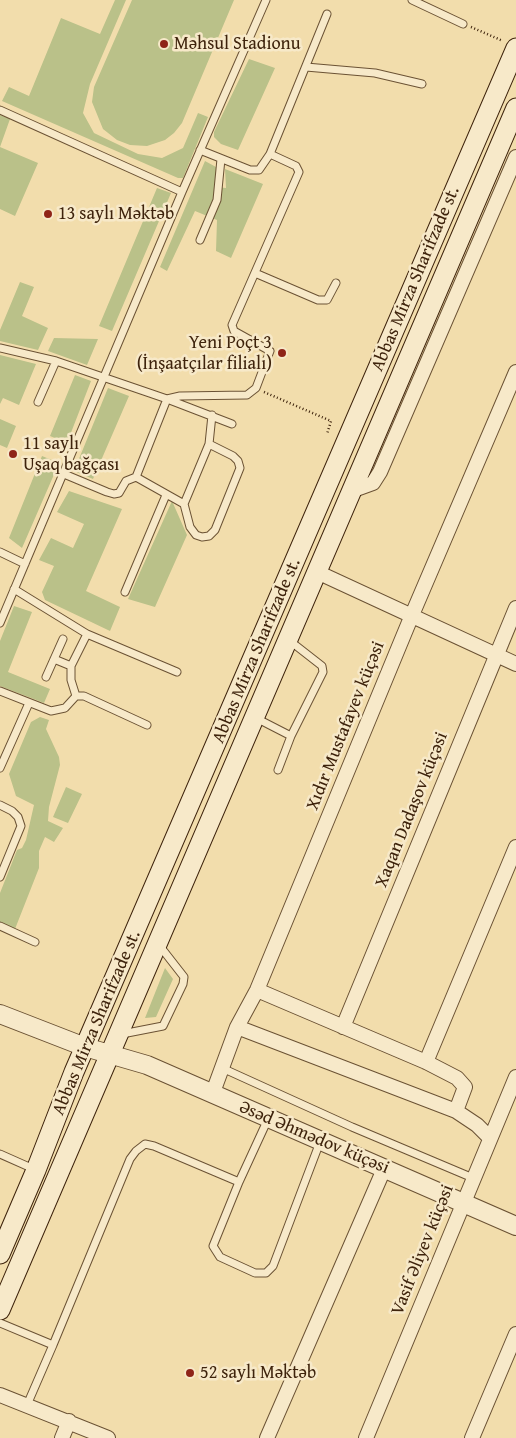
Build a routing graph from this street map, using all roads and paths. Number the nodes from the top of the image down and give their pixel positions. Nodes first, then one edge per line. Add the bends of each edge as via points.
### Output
1 (266, 0) edge
2 (412, 0) edge
3 (327, 14) dead end
4 (463, 24) joint
5 (488, 34) dead end
6 (516, 48) edge
7 (306, 67) junction
8 (422, 84) dead end
9 (516, 108) edge
10 (0, 110) edge
11 (200, 150) junction
12 (270, 154) junction
13 (516, 157) edge
14 (221, 158) junction
15 (182, 192) junction
16 (200, 240) dead end
17 (255, 273) junction
18 (336, 283) dead end
19 (0, 348) edge
20 (56, 361) junction
21 (516, 372) edge
22 (103, 378) junction
23 (256, 388) junction
24 (166, 398) junction
25 (38, 402) dead end
26 (212, 415) junction
27 (232, 424) dead end
28 (327, 434) dead end
29 (209, 444) junction
30 (64, 474) junction
31 (136, 478) junction
32 (351, 490) junction
33 (166, 495) junction
34 (184, 504) junction
35 (0, 552) edge
36 (25, 564) junction
37 (316, 572) junction
38 (14, 589) junction
39 (125, 592) dead end
40 (516, 608) edge
41 (412, 615) junction
42 (0, 623) edge
43 (87, 634) junction
44 (63, 639) dead end
45 (287, 639) junction
46 (496, 655) junction
47 (54, 659) junction
48 (516, 664) edge
49 (71, 666) junction
50 (177, 672) dead end
51 (46, 677) dead end
52 (0, 691) edge
53 (76, 696) junction
54 (29, 703) junction
55 (254, 717) junction
56 (147, 725) dead end
57 (291, 736) junction
58 (210, 761) junction
59 (0, 768) edge
60 (231, 770) junction
61 (278, 770) dead end
62 (0, 805) edge
63 (516, 848) edge
64 (0, 877) edge
65 (0, 926) edge
66 (35, 942) dead end
67 (157, 943) junction
68 (257, 990) junction
69 (0, 1014) edge
70 (236, 1027) junction
71 (343, 1027) junction
72 (119, 1034) junction
73 (85, 1047) junction
74 (110, 1055) junction
75 (426, 1062) junction
76 (222, 1068) junction
77 (516, 1077) edge
78 (212, 1095) junction
79 (456, 1111) junction
80 (268, 1119) junction
81 (490, 1138) junction
82 (321, 1142) junction
83 (0, 1154) edge
84 (384, 1169) junction
85 (36, 1170) junction
86 (473, 1178) junction
87 (239, 1182) junction
88 (464, 1203) junction
89 (516, 1226) edge
90 (0, 1254) edge
91 (0, 1310) edge
92 (0, 1323) edge
93 (516, 1334) edge
94 (53, 1345) junction
95 (0, 1395) edge
96 (27, 1405) junction
97 (69, 1421) junction
98 (62, 1438) edge
99 (108, 1438) edge
100 (267, 1438) edge
101 (366, 1438) edge
102 (472, 1438) edge

1 - 11 lane
2 - 4 lane
3 - 7 lane
4 - 5 path
6 - 58 main road, Abbas Mirza Sharifzade st.
7 - 8 lane via 375,73
7 - 12 lane
9 - 32 main road, Abbas Mirza Sharifzade st.
10 - 15 lane
11 - 14 lane
11 - 15 lane
12 - 14 lane via 259,170 250,170
12 - 17 lane via 296,166 299,172
13 - 32 street via 380,472 373,483
14 - 16 lane via 217,200
15 - 22 lane
17 - 18 lane via 318,300 327,300
17 - 23 lane via 232,325 234,330 270,351
19 - 20 lane
20 - 22 lane
20 - 25 lane
21 - 41 street, Xıdır Mustafayev küçəsi
22 - 24 lane
22 - 30 lane
23 - 24 lane via 246,395
23 - 28 path via 331,421
24 - 26 lane
24 - 31 lane
26 - 27 lane
26 - 29 lane
29 - 34 lane
29 - 34 lane via 233,456 240,468 215,530 209,536 196,535 190,527
30 - 31 lane via 114,494 119,493 126,481
30 - 36 lane
31 - 33 lane
32 - 37 main road, Abbas Mirza Sharifzade st.
33 - 34 lane
33 - 39 lane
35 - 36 lane
36 - 38 lane
37 - 41 street
37 - 45 main road, Abbas Mirza Sharifzade st.
38 - 42 lane
38 - 43 lane
40 - 46 street, Xaqan Dadaşov küçəsi
41 - 46 street
41 - 68 street, Xıdır Mustafayev küçəsi
43 - 49 lane
43 - 50 lane
44 - 47 lane
45 - 55 main road, Abbas Mirza Sharifzade st.
45 - 57 lane via 322,666 323,672
46 - 48 street
46 - 71 street, Xaqan Dadaşov küçəsi
47 - 49 lane
47 - 51 lane
49 - 53 lane
52 - 54 lane
53 - 54 lane via 59,711
53 - 56 lane via 93,699
54 - 59 lane
55 - 57 lane
55 - 60 main road, Abbas Mirza Sharifzade st.
57 - 61 lane
58 - 60 main road
58 - 73 main road, Abbas Mirza Sharifzade st.
60 - 67 main road, Abbas Mirza Sharifzade st.
62 - 64 lane via 18,817 21,826
63 - 75 street
65 - 66 lane
67 - 72 main road, Abbas Mirza Sharifzade st.
67 - 72 lane via 184,977 183,984 163,1026
68 - 70 street, Xıdır Mustafayev küçəsi
68 - 71 street
69 - 73 street, Əsəd Əhmədov küçəsi
70 - 76 street, Xıdır Mustafayev küçəsi
70 - 79 street
71 - 75 street
72 - 74 main road, Abbas Mirza Sharifzade st.
73 - 74 street, Əsəd Əhmədov küçəsi
73 - 85 main road, Abbas Mirza Sharifzade st.
74 - 78 street, Əsəd Əhmədov küçəsi via 147,1065
74 - 91 main road, Abbas Mirza Sharifzade st.
75 - 79 street via 456,1078 465,1087
76 - 78 street, Xıdır Mustafayev küçəsi
76 - 86 lane
77 - 81 street, Vasif Əliyev küçəsi
78 - 80 street, Əsəd Əhmədov küçəsi
79 - 81 street
80 - 82 street, Əsəd Əhmədov küçəsi
80 - 87 lane
81 - 86 street, Vasif Əliyev küçəsi
82 - 84 street, Əsəd Əhmədov küçəsi
82 - 87 lane via 273,1266 266,1273 255,1273 220,1257 213,1246
83 - 85 lane
84 - 88 street, Əsəd Əhmədov küçəsi
84 - 100 street
85 - 90 main road, Abbas Mirza Sharifzade st.
86 - 88 street, Vasif Əliyev küçəsi
87 - 94 lane via 154,1146 145,1144 136,1151
88 - 89 street, Əsəd Əhmədov küçəsi
88 - 101 street, Vasif Əliyev küçəsi
92 - 94 lane
93 - 102 street
94 - 96 lane
95 - 96 street
96 - 97 street
97 - 98 street
97 - 99 street

